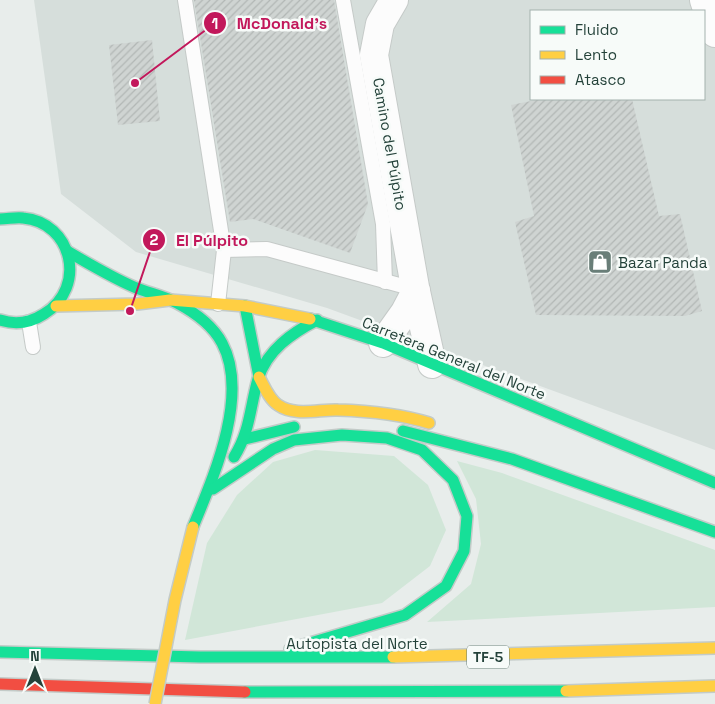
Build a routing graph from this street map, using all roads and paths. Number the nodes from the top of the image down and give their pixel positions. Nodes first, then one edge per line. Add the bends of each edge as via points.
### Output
1 (185, 0) edge
2 (344, 0) edge
3 (394, 0) edge
4 (704, 0) edge
5 (715, 33) edge
6 (0, 219) edge
7 (224, 250) junction
8 (67, 251) junction
9 (385, 282) junction
10 (416, 289) junction
11 (170, 300) junction
12 (218, 304) junction
13 (56, 306) junction
14 (245, 306) junction
15 (0, 320) edge
16 (317, 320) junction
17 (29, 322) junction
18 (383, 343) junction
19 (33, 347) dead end
20 (432, 364) junction
21 (259, 377) junction
22 (306, 424) dead end
23 (336, 424) dead end
24 (437, 425) dead end
25 (470, 436) dead end
26 (245, 440) junction
27 (218, 459) junction
28 (512, 460) junction
29 (715, 484) edge
30 (213, 489) junction
31 (201, 508) junction
32 (715, 532) edge
33 (715, 648) edge
34 (0, 652) edge
35 (262, 658) junction
36 (0, 684) edge
37 (715, 686) edge
38 (155, 704) edge

1 - 7 lane
2 - 9 lane via 383,224
3 - 10 street, Camino del Púlpito via 380,24 374,55
4 - 5 street
6 - 8 main road via 22,217 45,224 57,234
7 - 9 lane via 267,249
7 - 12 lane
8 - 11 main road, Carretera General del Norte via 94,268
8 - 13 main road via 69,280
9 - 10 lane
10 - 18 street via 405,312
10 - 20 street, Camino del Púlpito
11 - 12 main road, Carretera General del Norte
11 - 13 main road, Carretera General del Norte
11 - 27 main road via 209,326 225,347 233,386
12 - 14 main road, Carretera General del Norte
13 - 17 main road
14 - 16 main road, Carretera General del Norte
14 - 21 main road
15 - 17 main road
16 - 18 main road, Carretera General del Norte
16 - 21 main road via 294,332 276,348
17 - 19 lane
18 - 20 main road, Carretera General del Norte
20 - 29 main road, Carretera General del Norte
21 - 24 main road via 269,396 280,407 302,412 335,410 390,415
21 - 26 main road
22 - 26 main road
23 - 28 main road via 370,424
25 - 28 main road via 487,441
26 - 27 main road
26 - 30 main road
27 - 31 main road
28 - 32 main road
30 - 31 main road
30 - 35 main road via 273,449 294,440 342,435 387,438 422,450 447,474 453,480 467,516 464,551 446,586 404,615
31 - 38 main road, bridge via 193,527 175,600
33 - 35 main road, Autopista del Norte / TF-5 via 483,657
34 - 35 main road, Autopista del Norte / TF-5
36 - 37 main road via 252,693

